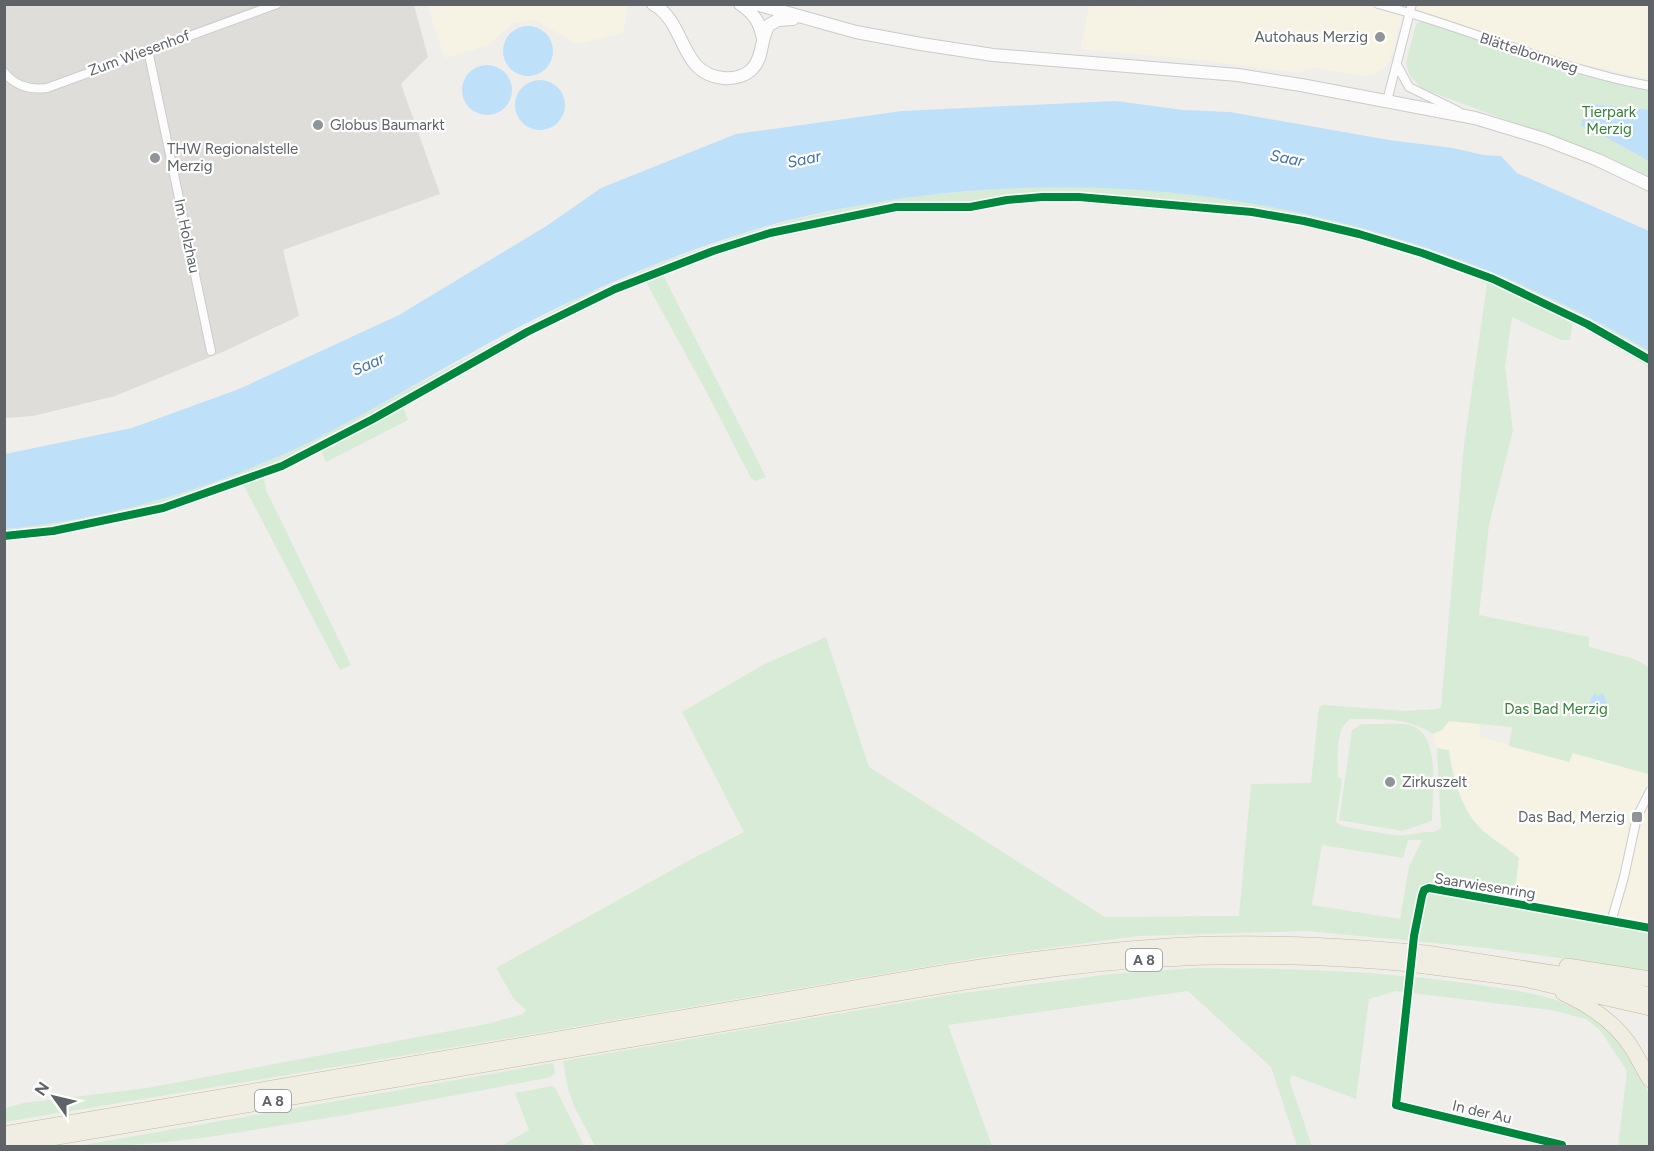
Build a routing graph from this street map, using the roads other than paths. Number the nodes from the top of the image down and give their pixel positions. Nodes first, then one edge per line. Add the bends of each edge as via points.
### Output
1 (277, 4) edge
2 (653, 4) edge
3 (740, 4) edge
4 (1378, 4) edge
5 (759, 5) edge
6 (1411, 9) edge
7 (803, 19) junction
8 (763, 39) junction
9 (148, 50) junction
10 (1397, 65) junction
11 (4, 72) edge
12 (1650, 86) edge
13 (1387, 101) junction
14 (1475, 118) junction
15 (1650, 185) edge
16 (211, 351) dead end
17 (1650, 791) edge
18 (1611, 922) junction
19 (1650, 928) edge
20 (1426, 959) junction
21 (1499, 964) junction
22 (1524, 979) junction
23 (1650, 980) edge
24 (1650, 995) edge
25 (1650, 1008) edge
26 (1650, 1080) edge
27 (1396, 1105) joint
28 (6, 1140) edge
29 (1562, 1145) edge

1 - 9 street, Zum Wiesenhof
2 - 8 main road via 672,22 696,66 714,77 730,79 753,68
3 - 8 main road via 760,24
4 - 6 street, Blättelbornweg
5 - 7 main road
6 - 10 street
6 - 12 street, Blättelbornweg via 1572,68
7 - 8 main road via 772,22
7 - 13 main road via 972,52 1238,75
9 - 11 street, Zum Wiesenhof via 35,89 20,86
9 - 16 street, Im Holzhau
10 - 13 street
10 - 14 street via 1409,87
13 - 14 main road
14 - 15 main road via 1544,139
17 - 18 street via 1637,817
18 - 19 street, Saarwiesenring
18 - 27 street, Saarwiesenring via 1436,889 1424,890 1414,936
20 - 21 highway, A 8
20 - 22 highway, A 8
20 - 28 highway, A 8, bridge via 1288,944 1188,945 1052,957 916,985
21 - 23 highway via 1541,962
21 - 24 highway, A 8
22 - 25 highway, A 8
22 - 26 highway via 1601,1014 1624,1036
27 - 29 street, In der Au

